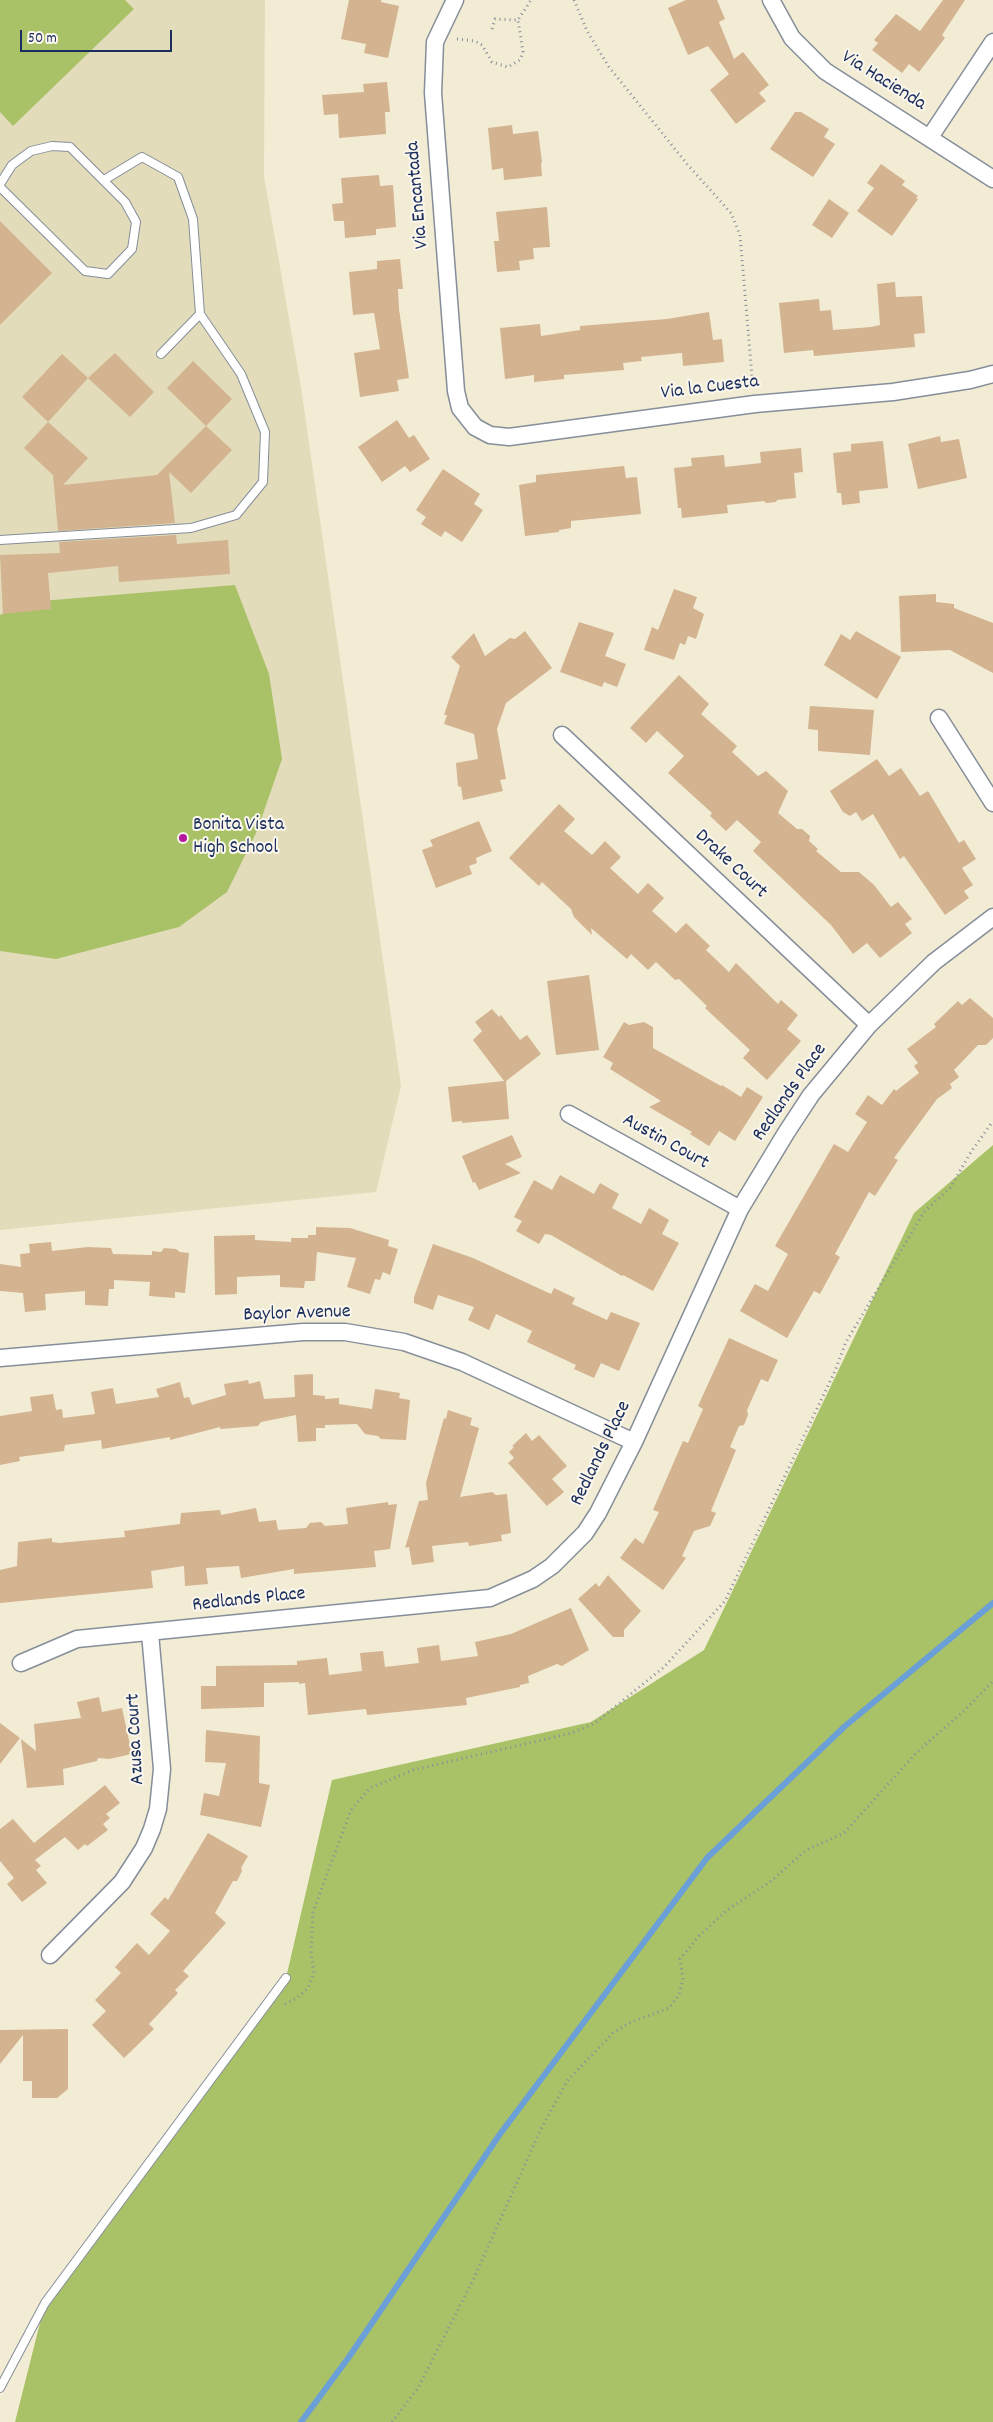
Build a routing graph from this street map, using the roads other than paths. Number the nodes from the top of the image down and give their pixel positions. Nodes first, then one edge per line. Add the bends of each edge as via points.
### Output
1 (455, 0) edge
2 (771, 0) edge
3 (993, 42) edge
4 (930, 137) junction
5 (993, 179) edge
6 (104, 180) junction
7 (0, 186) edge
8 (200, 314) junction
9 (161, 354) dead end
10 (993, 374) edge
11 (456, 391) joint
12 (0, 540) edge
13 (939, 718) dead end
14 (562, 735) dead end
15 (993, 803) edge
16 (993, 917) edge
17 (868, 1026) junction
18 (569, 1114) dead end
19 (740, 1209) junction
20 (0, 1358) edge
21 (634, 1442) junction
22 (150, 1633) junction
23 (21, 1663) dead end
24 (50, 1955) dead end
25 (286, 1978) dead end
26 (0, 2388) edge

1 - 11 street, Via Encantada via 442,24 433,53 433,93
2 - 4 street, Via Hacienda via 792,38 825,71
3 - 4 street
4 - 5 street, Via Hacienda
6 - 7 lane via 70,147 52,146 31,151 12,165
6 - 7 lane via 126,202 136,222 132,250 108,274 86,271
6 - 8 lane via 142,157 178,177 193,219
8 - 9 lane
8 - 12 lane via 241,374 265,432 263,482 236,514 191,528
10 - 11 street, Via la Cuesta via 893,392 755,404 510,437 490,435 475,427 460,408
13 - 15 street
14 - 17 street, Drake Court
16 - 17 street, Redlands Place via 934,962
17 - 19 street, Redlands Place via 811,1095
18 - 19 street, Austin Court
19 - 21 street, Redlands Place
20 - 21 street, Baylor Avenue via 303,1332 345,1332 404,1342 462,1362
21 - 22 street, Redlands Place via 585,1533 552,1566 512,1590 490,1598
22 - 23 street, Redlands Place via 77,1640
22 - 24 street, Azusa Court via 162,1769 158,1809 152,1829 122,1882
25 - 26 lane via 45,2304

